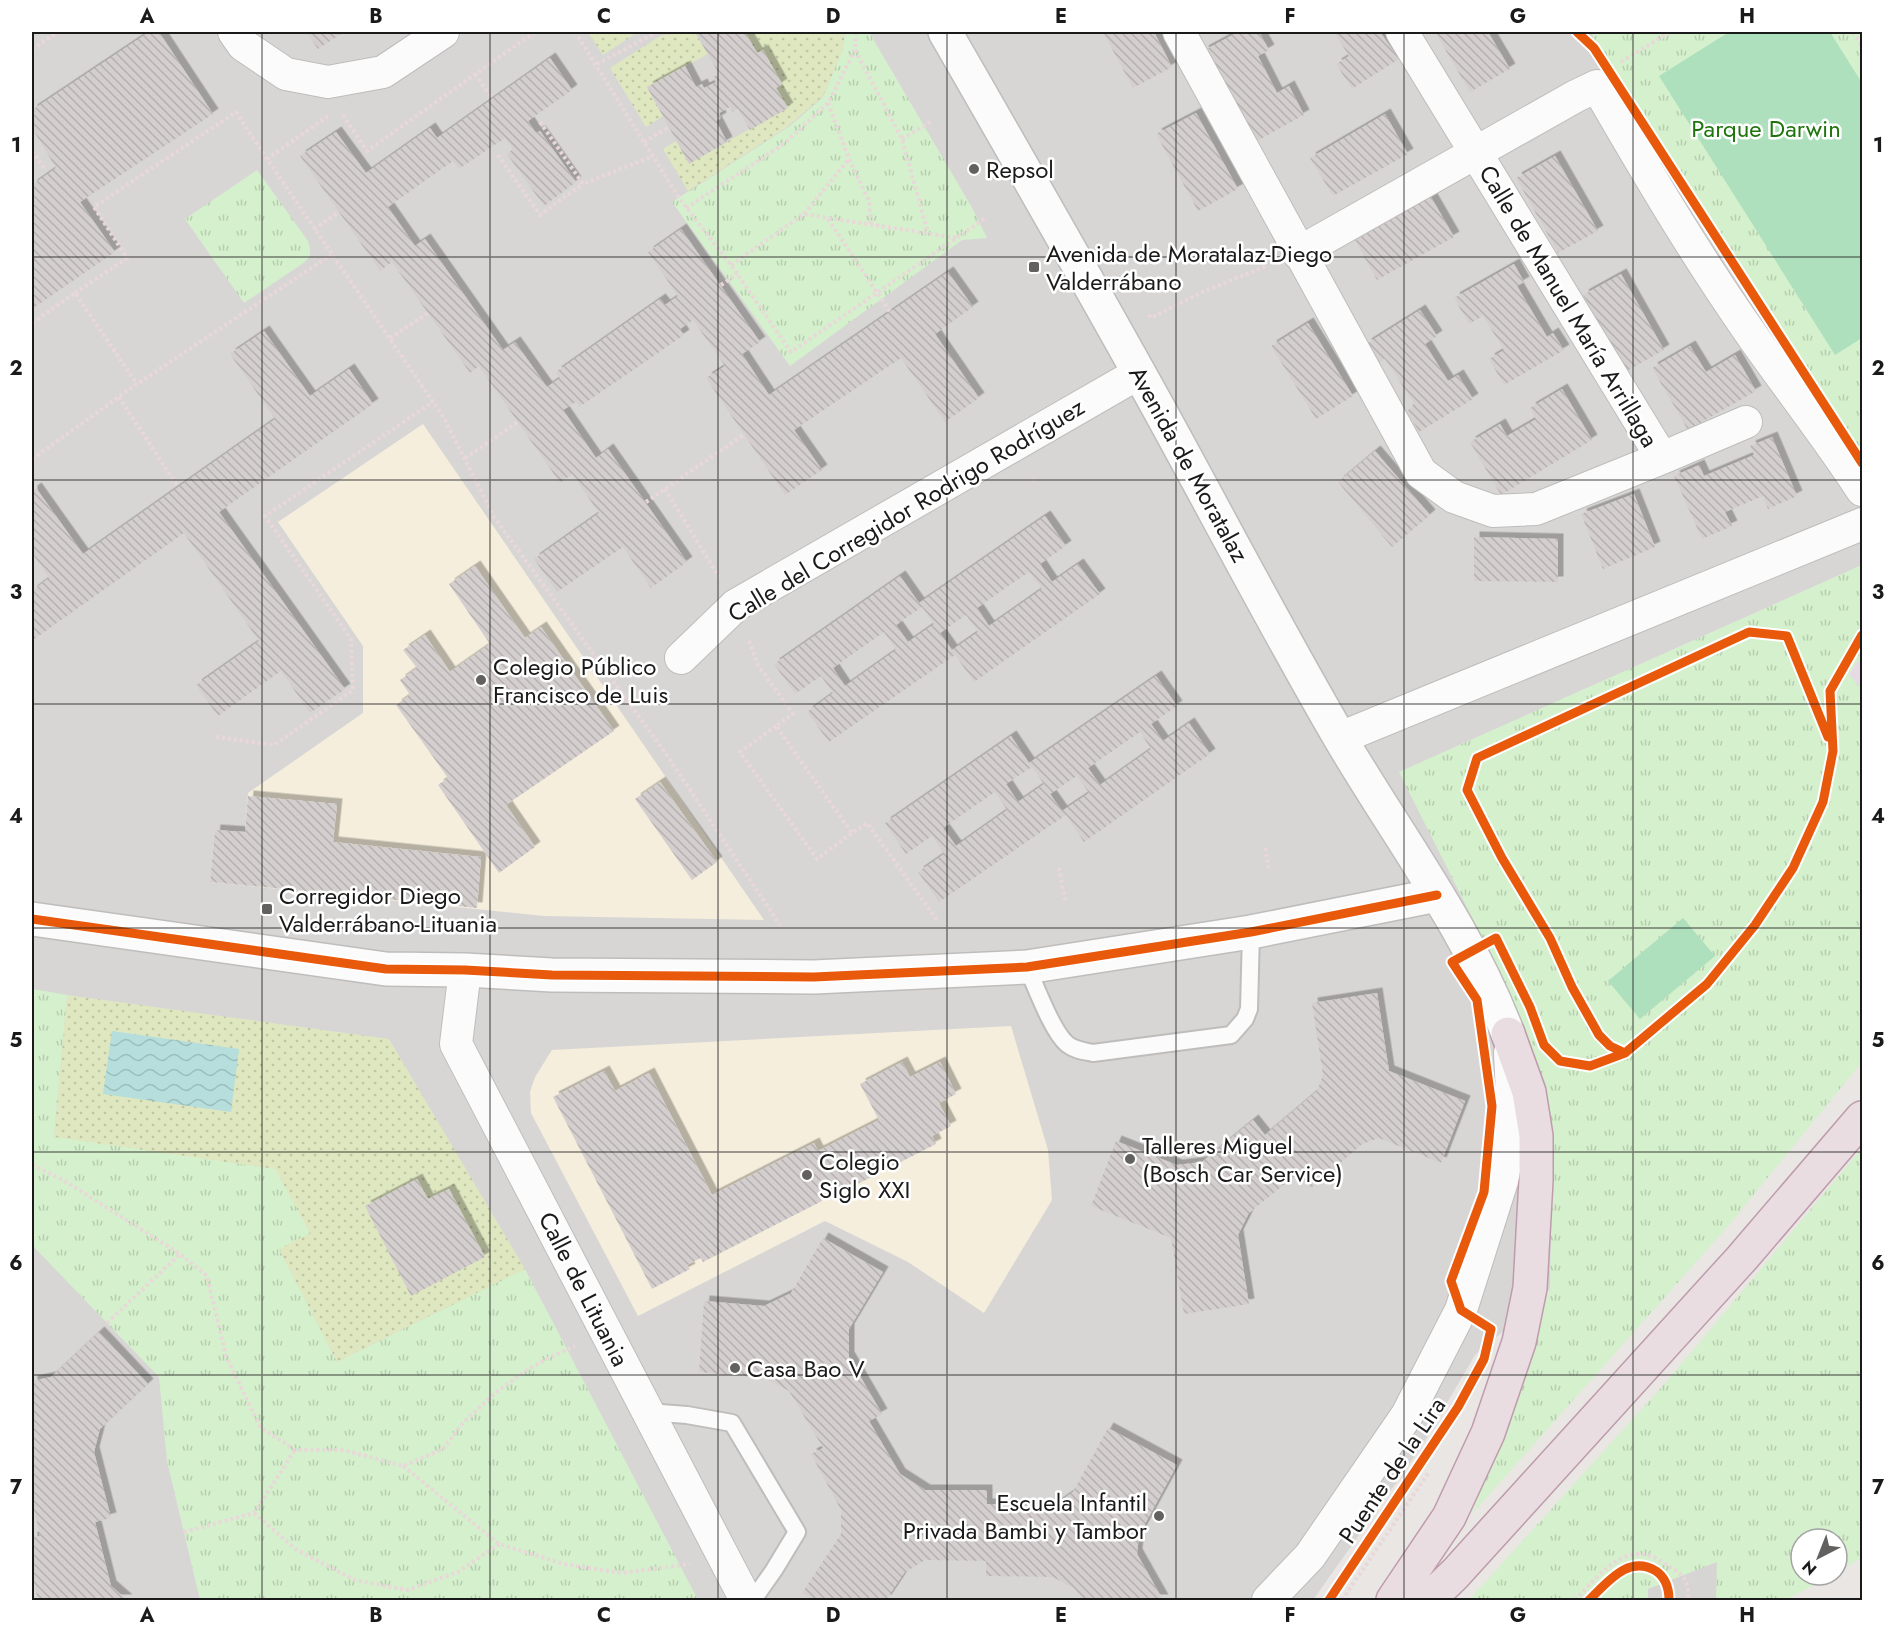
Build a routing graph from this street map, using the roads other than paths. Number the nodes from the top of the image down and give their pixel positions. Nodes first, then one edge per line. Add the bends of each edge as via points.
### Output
1 (234, 32) edge
2 (443, 32) edge
3 (945, 32) edge
4 (1179, 32) edge
5 (1402, 32) edge
6 (1476, 153) junction
7 (1298, 253) junction
8 (1139, 373) junction
9 (1746, 422) dead end
10 (1662, 458) junction
11 (1863, 490) edge
12 (1863, 524) edge
13 (681, 657) dead end
14 (1340, 738) junction
15 (1437, 895) junction
16 (32, 919) edge
17 (1251, 932) junction
18 (1027, 967) junction
19 (465, 970) junction
20 (1508, 1034) junction
21 (1863, 1118) edge
22 (648, 1412) junction
23 (746, 1600) edge
24 (753, 1600) edge
25 (1268, 1600) edge
26 (1393, 1600) edge
27 (1428, 1600) edge

1 - 2 street via 243,45 286,74 327,81 383,72
3 - 8 street, Avenida de Moratalaz
4 - 7 street, Calle de Manuel María Arrillaga
5 - 6 street, Calle de Manuel María Arrillaga
6 - 7 street, Calle de Manuel María Arrillaga
6 - 10 street, Calle de Manuel María Arrillaga
6 - 11 street, Calle de Manuel María Arrillaga via 1597,86 1666,206 1751,334
7 - 10 street, Calle de Manuel María Arrillaga via 1421,473 1454,497 1493,511 1536,509
8 - 13 street, Calle del Corregidor Rodrigo Rodríguez via 736,605
8 - 14 street, Avenida de Moratalaz
9 - 10 street, Calle de Manuel María Arrillaga
12 - 14 street
14 - 15 street, Avenida de Moratalaz
15 - 17 street
15 - 20 street, Avenida de Moratalaz via 1498,1006
16 - 19 street via 386,969
17 - 18 street
17 - 18 lane via 1249,1009 1231,1035 1093,1053 1080,1050 1059,1036
18 - 19 street via 814,977 552,975
19 - 22 street, Calle de Lituania via 456,1044
20 - 25 street via 1512,1128 1502,1181 1461,1310 1407,1415 1310,1556
20 - 26 highway via 1529,1092 1536,1136 1530,1288 1519,1342 1488,1433 1449,1517
21 - 27 highway via 1742,1258
22 - 23 street, Calle de Lituania
22 - 24 lane via 732,1422 797,1532

